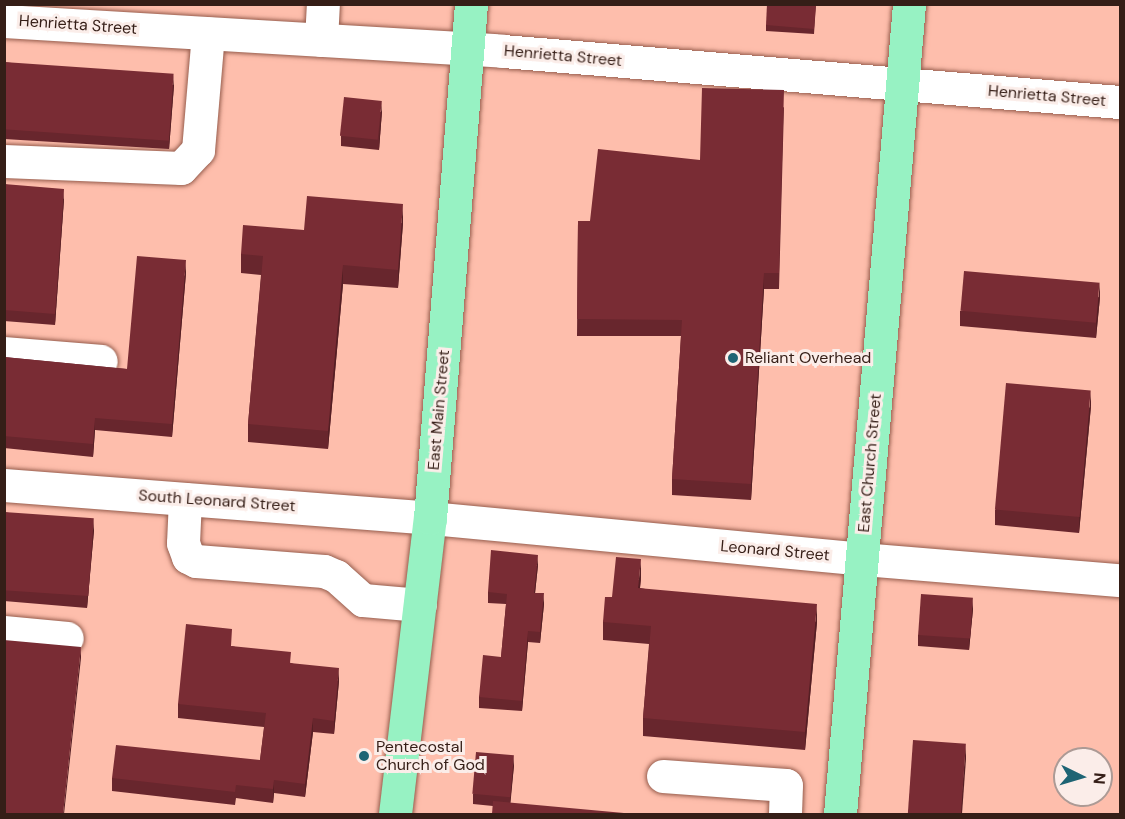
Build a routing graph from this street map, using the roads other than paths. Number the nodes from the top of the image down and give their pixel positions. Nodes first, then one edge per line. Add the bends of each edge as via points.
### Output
1 (323, 4) edge
2 (471, 4) edge
3 (909, 4) edge
4 (4, 21) edge
5 (208, 33) junction
6 (321, 40) junction
7 (467, 49) junction
8 (902, 85) junction
9 (1120, 102) edge
10 (4, 161) edge
11 (4, 353) edge
12 (101, 361) dead end
13 (4, 485) edge
14 (185, 499) junction
15 (430, 518) junction
16 (862, 560) junction
17 (1120, 580) edge
18 (420, 605) junction
19 (4, 632) edge
20 (67, 638) dead end
21 (663, 776) dead end
22 (395, 814) edge
23 (785, 814) edge
24 (840, 814) edge

1 - 6 street
2 - 7 main road, East Main Street
3 - 8 main road, East Church Street
4 - 5 street, Henrietta Street
5 - 6 street, Henrietta Street
5 - 10 street via 198,150 181,168
6 - 7 street, Henrietta Street
7 - 8 street, Henrietta Street
7 - 15 main road, East Main Street
8 - 9 street, Henrietta Street
8 - 16 main road, East Church Street
11 - 12 street
13 - 14 street, South Leonard Street
14 - 15 street, South Leonard Street
14 - 18 street via 183,543 188,557 196,561 324,571 336,576 363,600
15 - 16 street, Leonard Street
15 - 18 main road, East Main Street
16 - 17 street, Leonard Street
16 - 24 main road, East Church Street
18 - 22 main road, East Main Street
19 - 20 street
21 - 23 street via 786,785

